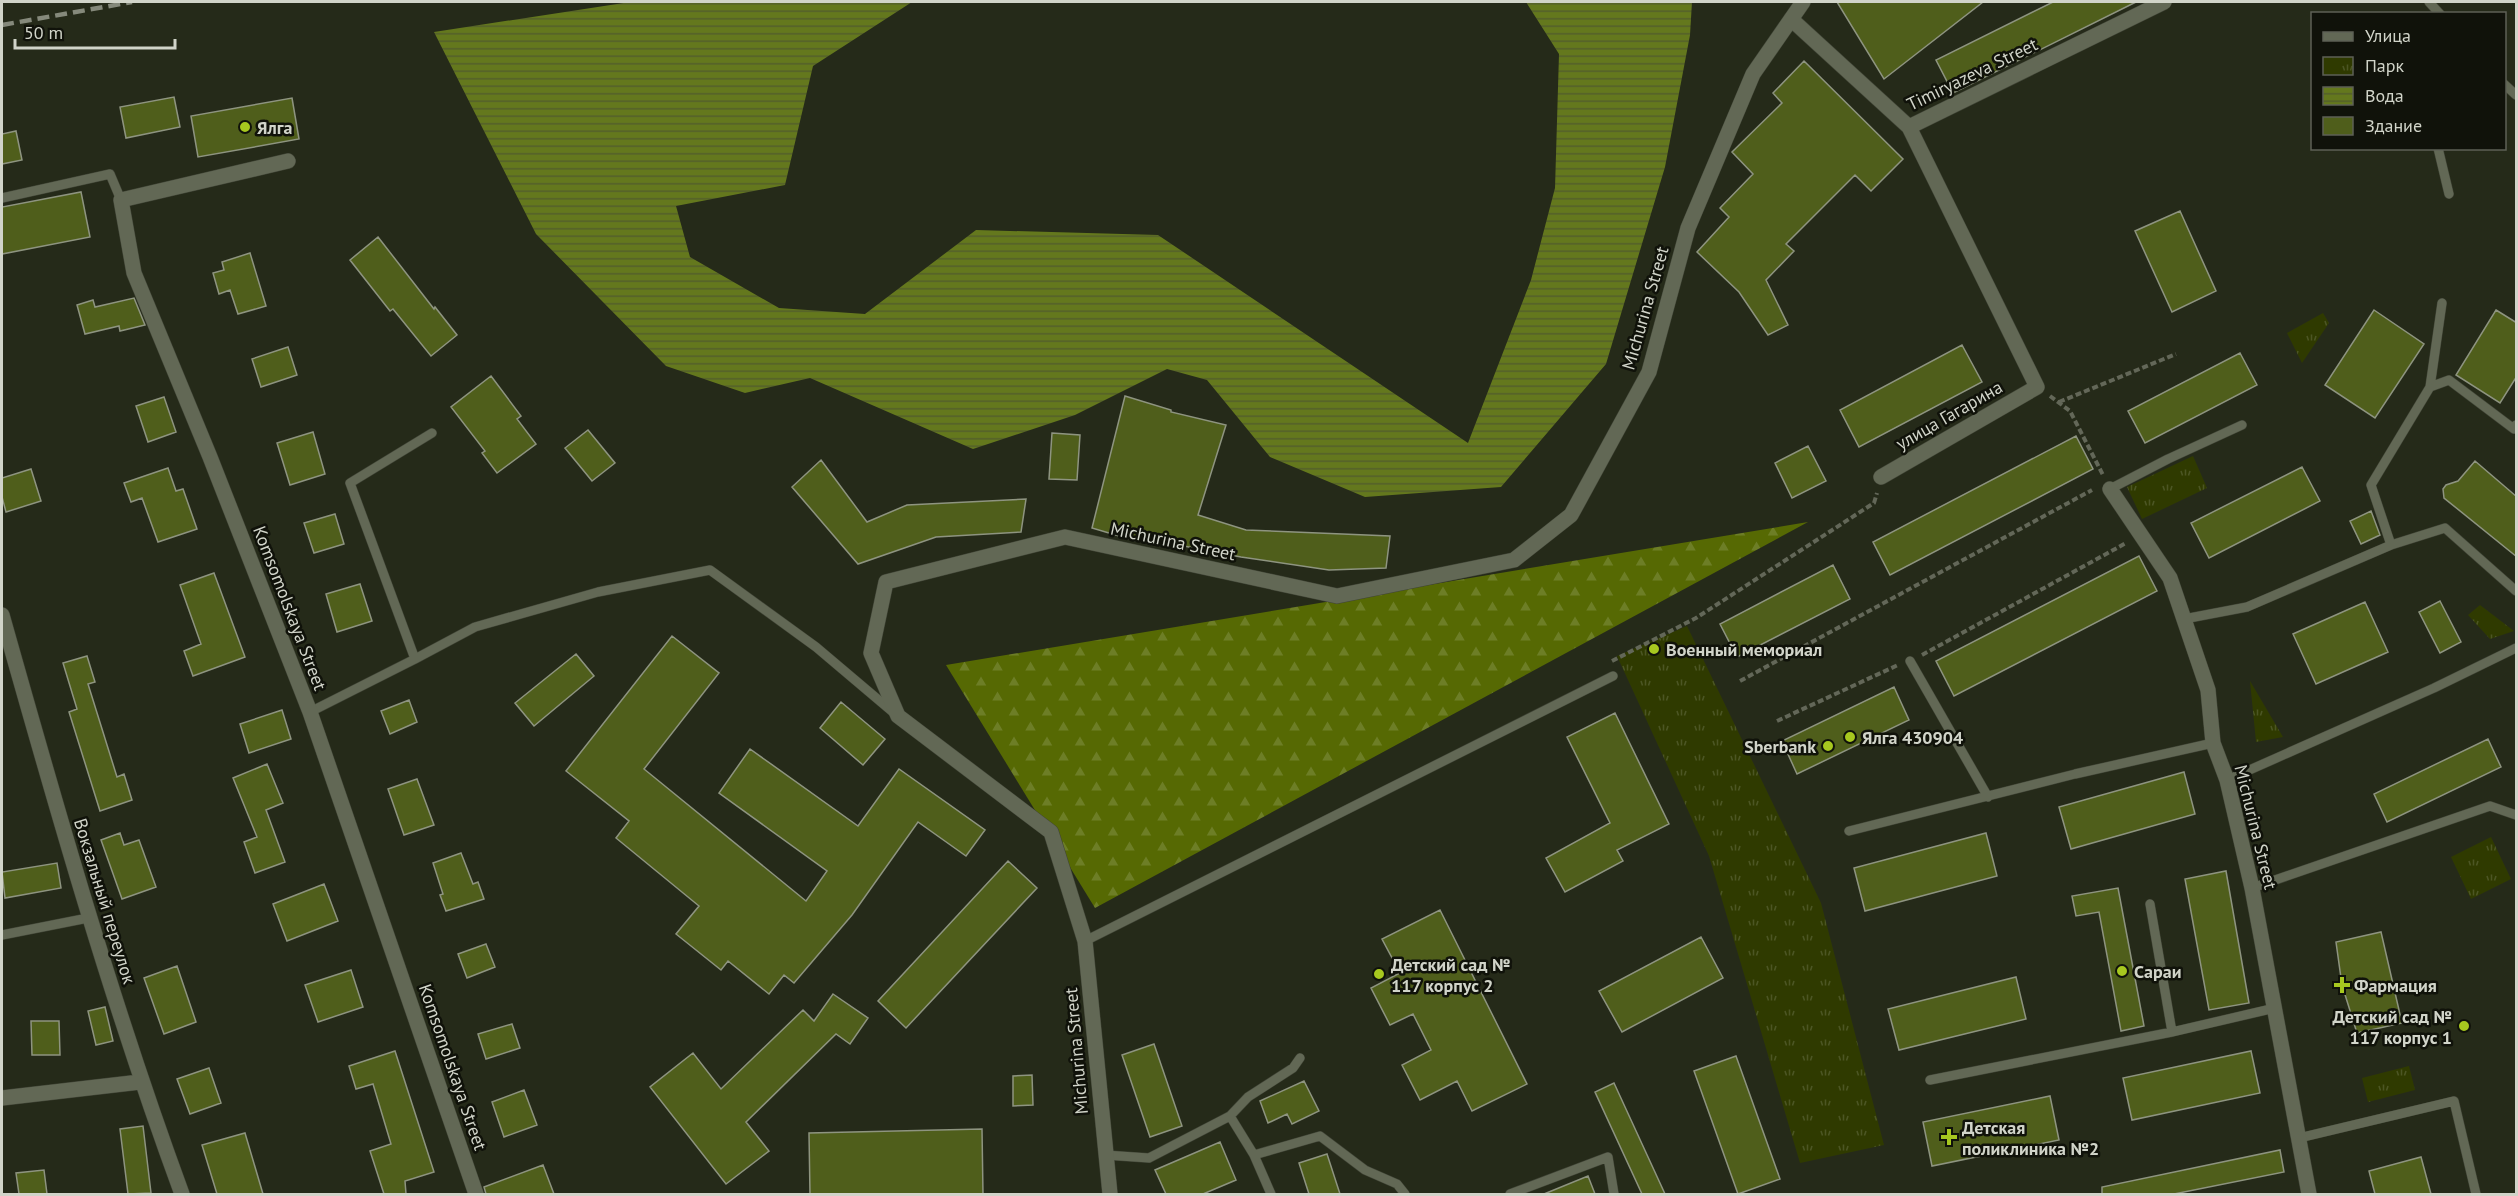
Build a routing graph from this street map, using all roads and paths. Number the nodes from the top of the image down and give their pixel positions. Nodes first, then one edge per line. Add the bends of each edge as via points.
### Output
1 (1803, 2) edge
2 (2163, 2) edge
3 (1791, 19) junction
4 (1909, 127) junction
5 (2438, 150) edge
6 (288, 161) dead end
7 (2449, 194) dead end
8 (2, 198) edge
9 (121, 200) junction
10 (2442, 303) dead end
11 (2176, 354) dead end
12 (2037, 387) junction
13 (2430, 387) junction
14 (2058, 403) junction
15 (2242, 425) dead end
16 (2517, 425) edge
17 (432, 433) dead end
18 (1881, 477) dead end
19 (2109, 486) junction
20 (2142, 536) junction
21 (2391, 545) junction
22 (2517, 591) edge
23 (2, 615) edge
24 (2184, 619) junction
25 (2517, 648) edge
26 (414, 659) junction
27 (1910, 661) junction
28 (1613, 676) dead end
29 (1740, 681) dead end
30 (310, 712) junction
31 (898, 716) junction
32 (1777, 721) dead end
33 (2213, 743) junction
34 (2227, 780) junction
35 (1988, 797) junction
36 (2517, 815) edge
37 (1849, 831) dead end
38 (2252, 888) junction
39 (2150, 904) dead end
40 (88, 918) junction
41 (2, 935) edge
42 (1085, 941) junction
43 (2275, 1008) junction
44 (2172, 1032) junction
45 (1300, 1058) dead end
46 (1930, 1080) dead end
47 (140, 1082) junction
48 (2, 1098) edge
49 (1230, 1116) junction
50 (2299, 1138) junction
51 (1105, 1155) junction
52 (1254, 1155) junction
53 (182, 1194) edge
54 (476, 1194) edge
55 (1110, 1194) edge
56 (1271, 1194) edge
57 (1405, 1194) edge
58 (1510, 1194) edge
59 (1614, 1194) edge
60 (2309, 1194) edge
61 (2476, 1194) edge

1 - 3 street, Michurina Street
2 - 4 street, Timiryazeva Street
3 - 4 street, Timiryazeva Street
3 - 31 street, Michurina Street via 1753,74 1688,228 1649,372 1571,515 1514,560 1337,596 1065,537 886,582 871,653
4 - 12 street
5 - 7 lane
6 - 9 street
8 - 9 lane via 110,174
9 - 30 street, Komsomolskaya Street via 134,273
10 - 13 lane
11 - 14 path
12 - 14 path
12 - 18 street, улица Гагарина
13 - 16 lane via 2449,380 2514,429
13 - 21 lane via 2371,485
14 - 19 path via 2070,411
15 - 19 lane
17 - 26 lane via 350,483
19 - 20 street, Michurina Street
19 - 29 path
20 - 24 street, Michurina Street via 2170,578
20 - 27 path
21 - 22 lane via 2445,528
21 - 24 lane via 2247,607
23 - 40 street, Вокзальный переулок
24 - 33 street, Michurina Street via 2208,690
25 - 34 lane
26 - 30 lane
26 - 31 lane via 475,627 598,592 710,570 816,647
27 - 32 path
27 - 35 lane
28 - 42 lane
30 - 54 street, Komsomolskaya Street
31 - 42 street, Michurina Street via 1051,832
33 - 34 street, Michurina Street
33 - 35 lane
34 - 38 street, Michurina Street
35 - 37 lane
36 - 38 lane via 2490,806
38 - 43 street, Michurina Street
39 - 44 lane
40 - 41 lane
40 - 47 street, Вокзальный переулок
42 - 51 street, Michurina Street
43 - 44 lane
43 - 50 street, Michurina Street
44 - 46 lane
45 - 49 lane via 1293,1068 1248,1097
47 - 48 street
47 - 53 street, Вокзальный переулок
49 - 51 lane via 1149,1158
49 - 52 lane
50 - 60 street, Michurina Street
50 - 61 lane via 2454,1101
51 - 55 street, Michurina Street
52 - 56 lane
52 - 57 lane via 1320,1136 1365,1170 1397,1184
58 - 59 lane via 1608,1157

